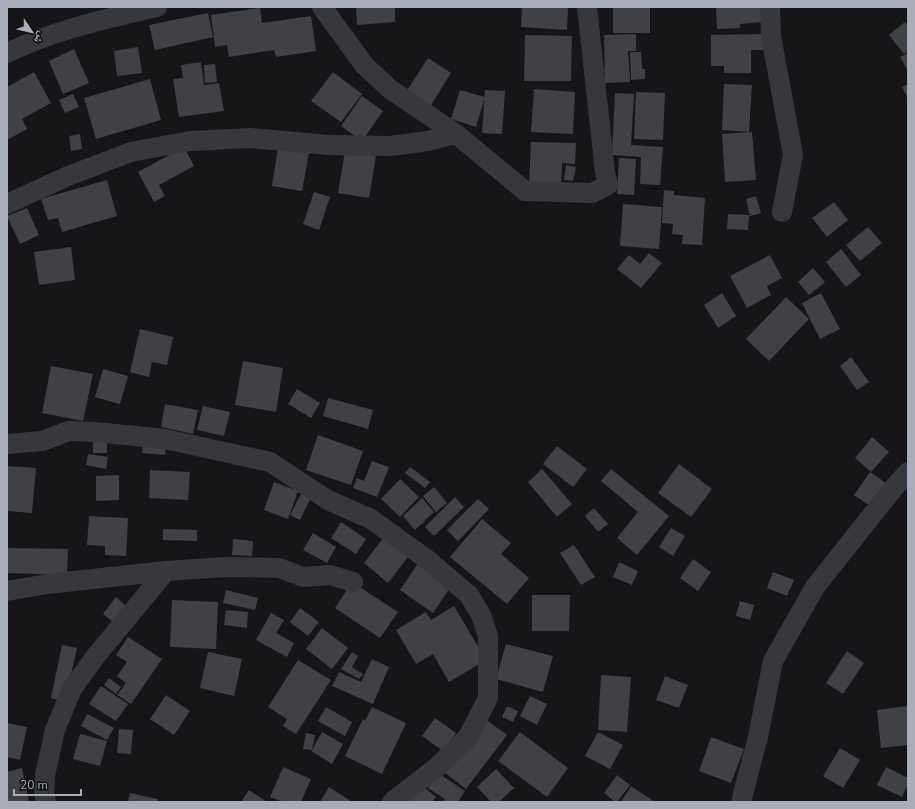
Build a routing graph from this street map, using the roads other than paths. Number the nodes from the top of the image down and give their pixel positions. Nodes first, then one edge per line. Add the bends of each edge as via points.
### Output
1 (157, 7) edge
2 (322, 7) edge
3 (587, 7) edge
4 (770, 7) edge
5 (7, 53) edge
6 (456, 134) junction
7 (7, 204) edge
8 (782, 212) dead end
9 (7, 444) edge
10 (908, 472) edge
11 (166, 571) junction
12 (353, 582) dead end
13 (7, 591) edge
14 (46, 802) edge
15 (392, 802) edge
16 (742, 802) edge

1 - 5 street via 94,21
2 - 6 street via 365,66 390,89
3 - 6 street via 608,185 592,193 525,191
4 - 8 street via 771,36 793,155
6 - 7 street via 391,146 328,145 250,138 190,141 131,152 68,176
9 - 15 street via 42,441 69,431 95,432 165,439 270,462 328,500 371,519 428,560 469,595 481,615 488,636 488,698 468,737 437,767
10 - 16 street via 815,587 773,662
11 - 12 street via 224,567 279,568 303,577 330,575
11 - 13 street
11 - 14 street via 72,689 55,730 45,775

